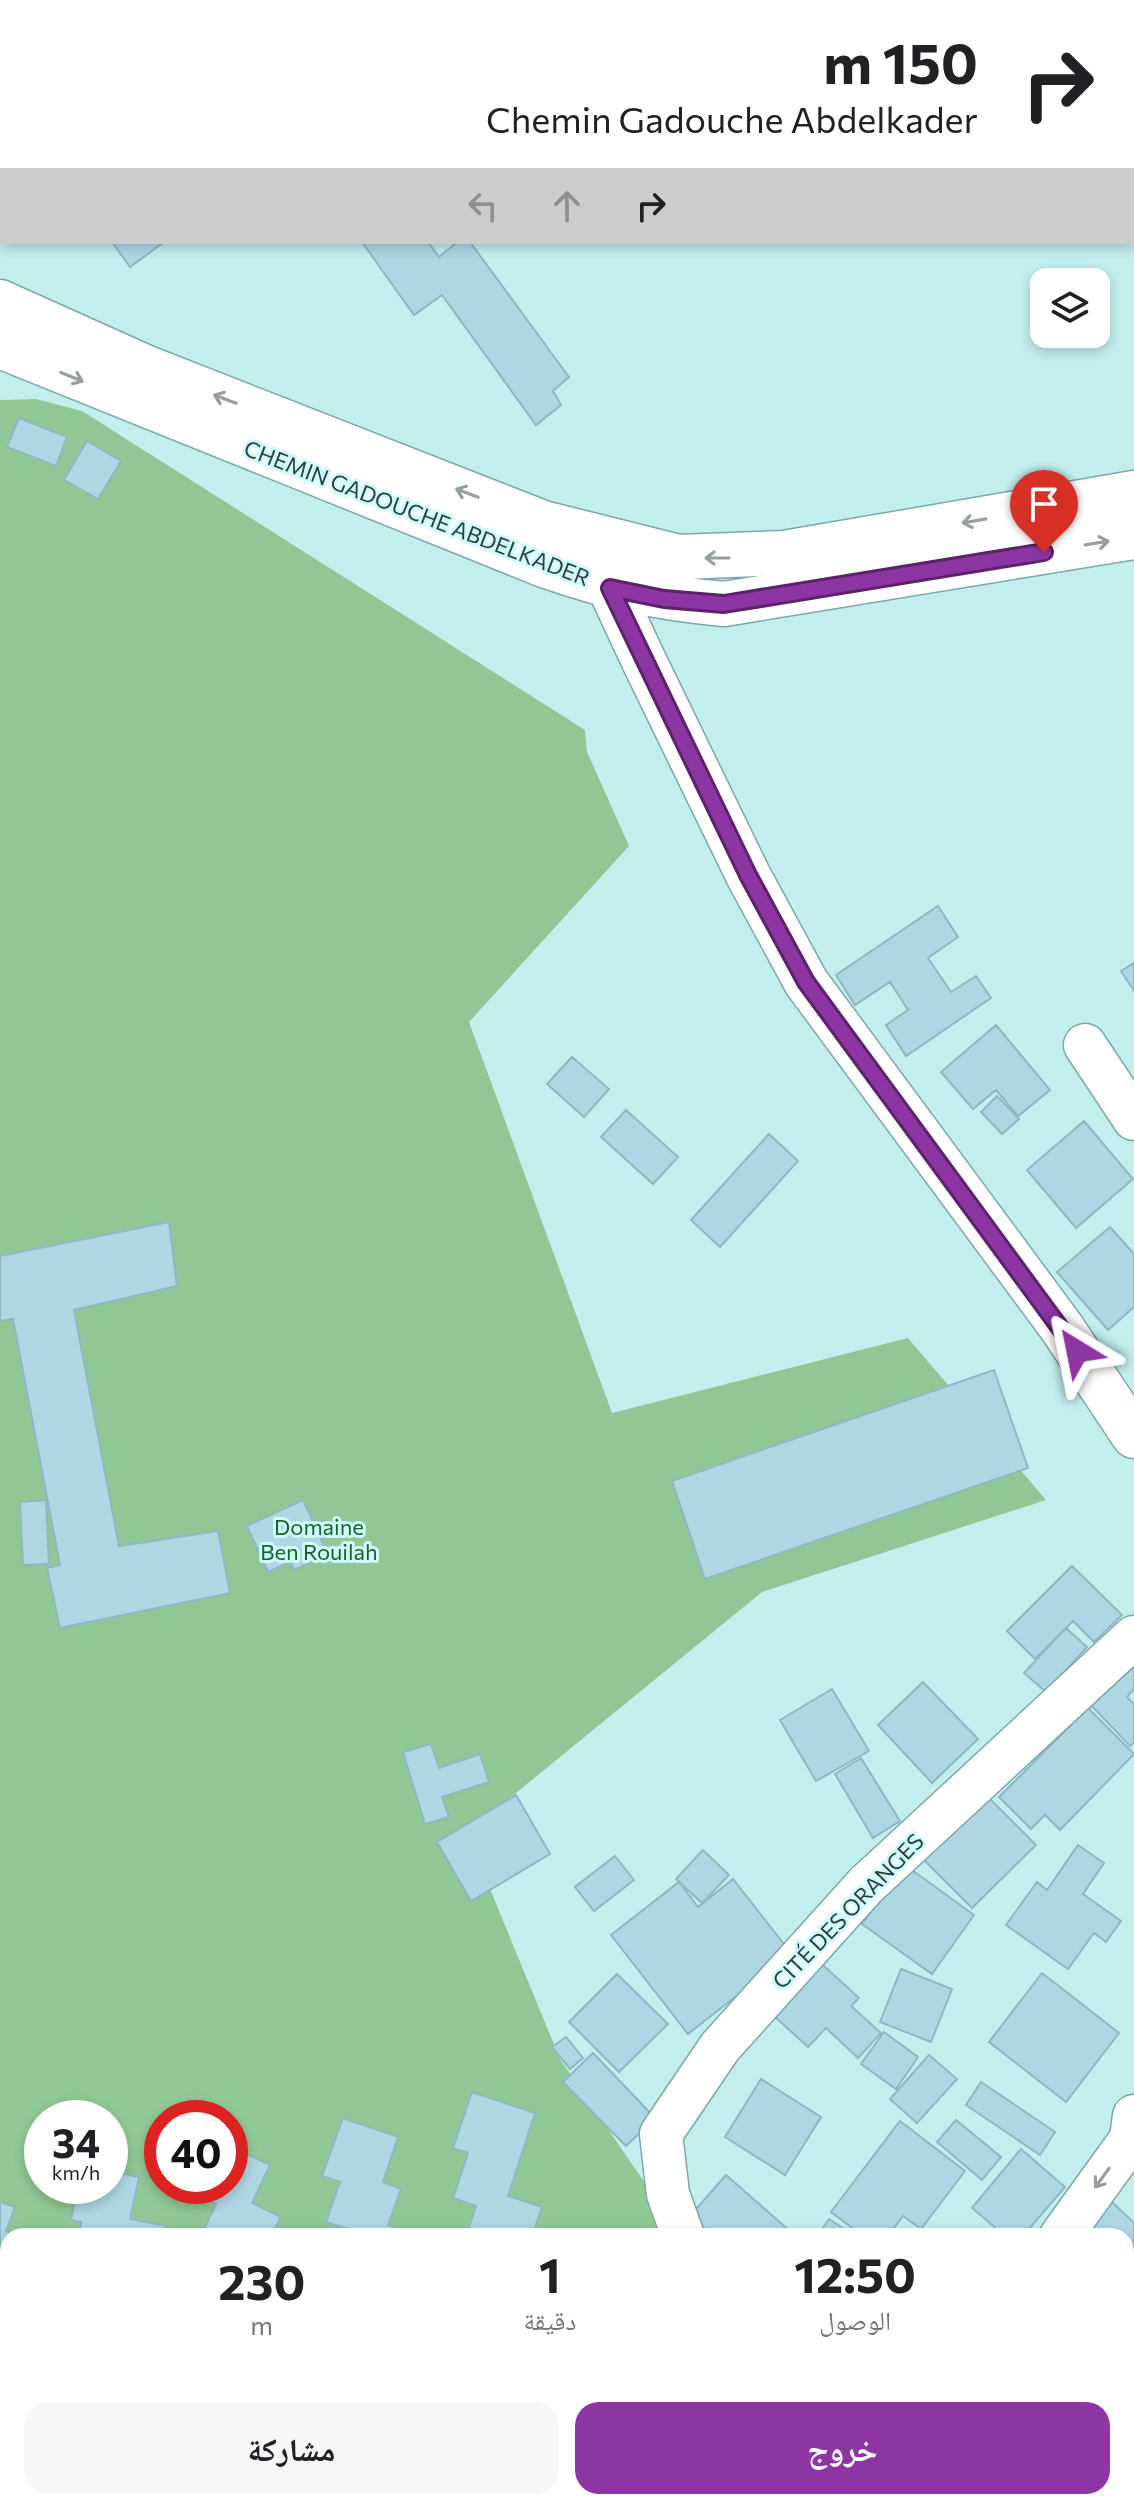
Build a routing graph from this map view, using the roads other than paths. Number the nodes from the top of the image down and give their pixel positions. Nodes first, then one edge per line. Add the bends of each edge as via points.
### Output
1 (0, 302) edge
2 (0, 346) edge
3 (1134, 493) edge
4 (589, 536) junction
5 (1134, 537) edge
6 (653, 552) junction
7 (610, 588) junction
8 (1085, 1045) dead end
9 (1134, 1119) edge
10 (1131, 1423) edge
11 (1134, 1637) edge
12 (1133, 2132) edge
13 (680, 2228) edge
14 (1067, 2228) edge

4 -> 1 main road, CHEMIN GADOUCHE ABDELKADER via 543,523 161,374
2 -> 7 main road, CHEMIN GADOUCHE ABDELKADER
3 -> 6 main road, CHEMIN GADOUCHE ABDELKADER via 784,553 729,558
4 - 6 main road, CHEMIN GADOUCHE ABDELKADER
4 - 7 main road via 607,557
7 -> 5 main road, CHEMIN GADOUCHE ABDELKADER via 724,604
6 - 7 main road
7 - 10 main road via 748,875 806,982
8 - 9 street
11 - 13 street, CITÉ DES ORANGES via 866,1885 720,2047 661,2134 668,2194
12 -> 14 street

